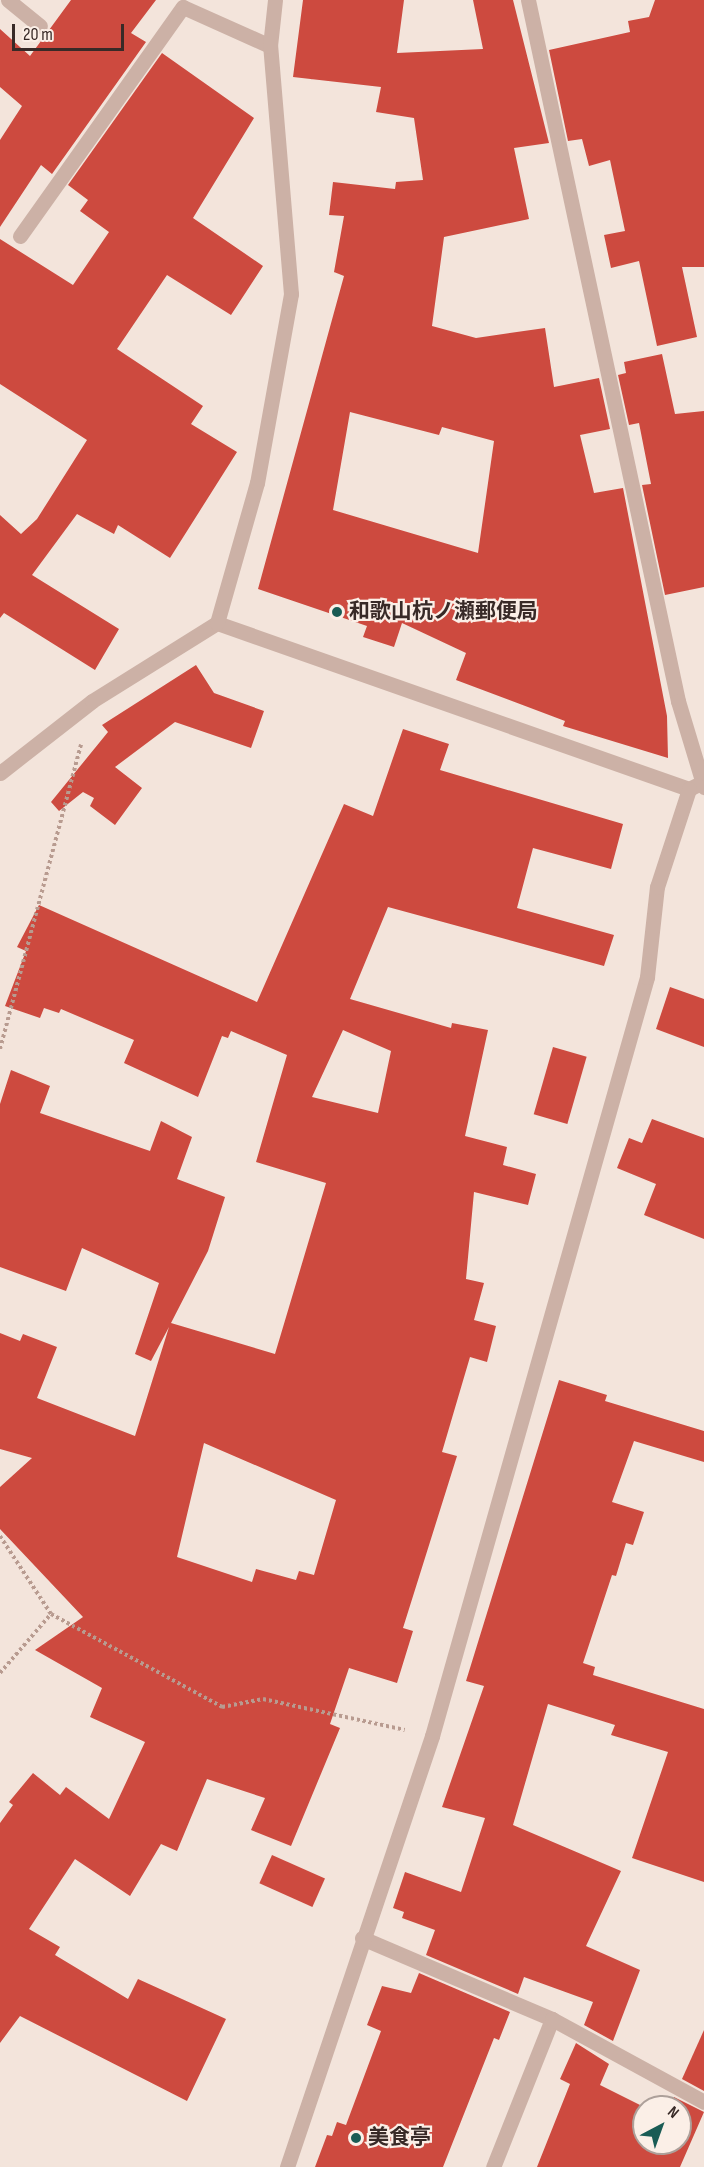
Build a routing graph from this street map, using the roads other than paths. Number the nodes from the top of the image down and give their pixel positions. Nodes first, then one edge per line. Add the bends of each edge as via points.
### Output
1 (8, 0) edge
2 (275, 0) edge
3 (528, 0) edge
4 (40, 26) dead end
5 (270, 46) junction
6 (20, 236) dead end
7 (217, 623) junction
8 (0, 773) edge
9 (698, 786) edge
10 (362, 1938) junction
11 (552, 2019) junction
12 (704, 2102) edge
13 (287, 2167) edge
14 (493, 2167) edge

1 - 4 street
2 - 5 street
3 - 9 street
5 - 6 street via 183,7
5 - 7 street via 291,294 257,483
7 - 8 street via 92,701
7 - 9 street
9 - 10 street via 657,887 647,977 432,1736
10 - 11 street
10 - 13 street
11 - 12 street
11 - 14 street

